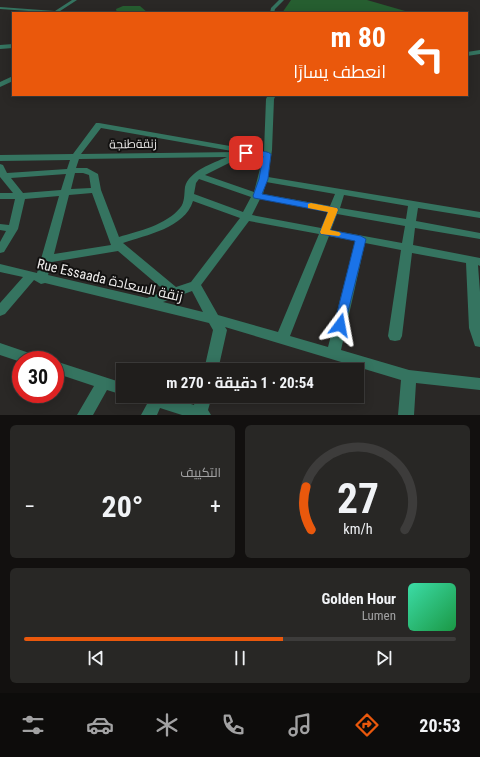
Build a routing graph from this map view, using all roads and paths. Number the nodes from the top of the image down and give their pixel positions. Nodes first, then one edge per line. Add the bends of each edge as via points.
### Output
1 (75, 0) edge
2 (282, 0) edge
3 (0, 8) edge
4 (43, 12) edge
5 (56, 12) edge
6 (272, 12) edge
7 (12, 46) edge
8 (0, 47) edge
9 (480, 52) edge
10 (468, 54) edge
11 (12, 79) edge
12 (0, 85) edge
13 (272, 96) edge
14 (203, 154) junction
15 (267, 154) junction
16 (243, 155) junction
17 (74, 157) junction
18 (0, 158) edge
19 (213, 168) junction
20 (71, 171) junction
21 (2, 172) edge
22 (198, 176) junction
23 (263, 179) junction
24 (96, 190) junction
25 (341, 192) junction
26 (65, 193) junction
27 (0, 196) edge
28 (20, 196) junction
29 (190, 196) junction
30 (257, 196) junction
31 (413, 204) junction
32 (334, 210) junction
33 (480, 215) edge
34 (246, 217) junction
35 (410, 224) junction
36 (0, 227) edge
37 (13, 229) junction
38 (324, 232) junction
39 (480, 236) edge
40 (361, 239) junction
41 (118, 245) junction
42 (406, 248) junction
43 (0, 249) edge
44 (47, 259) junction
45 (476, 261) edge
46 (0, 268) edge
47 (36, 278) junction
48 (195, 285) junction
49 (175, 293) junction
50 (146, 303) junction
51 (0, 311) edge
52 (214, 319) junction
53 (395, 336) dead end
54 (282, 338) junction
55 (480, 342) edge
56 (0, 349) edge
57 (12, 353) edge
58 (333, 353) junction
59 (213, 363) edge
60 (64, 370) edge
61 (409, 376) junction
62 (103, 383) junction
63 (480, 384) edge
64 (116, 387) edge
65 (150, 403) edge
66 (165, 403) edge
67 (203, 403) edge
68 (86, 415) edge
69 (149, 415) edge
70 (200, 415) edge
71 (406, 415) edge

1 - 5 street
2 - 6 street
3 - 4 street
7 - 8 street
9 - 10 street
11 - 12 street
13 - 15 street
14 - 16 street, زنقةطنجة
14 - 17 street, زنقةطنجة
14 - 19 street
15 - 16 street, زنقةطنجة
15 - 23 street
16 - 17 street via 244,151 226,147 99,125
16 - 19 street
17 - 18 street, زنقةطنجة
17 - 20 street
19 - 22 street
20 - 21 street
20 - 24 street via 84,170 93,174
20 - 26 street
21 - 28 street
22 - 29 street via 191,185
22 - 30 street
23 - 25 street
23 - 30 street
24 - 26 street
24 - 41 street
25 - 31 street
25 - 32 street
26 - 28 street
26 - 44 street
27 - 28 street
28 - 37 street via 20,208
29 - 34 street
29 - 41 street via 183,211 168,223
30 - 32 street
30 - 34 street
31 - 33 street
31 - 35 street
32 - 35 street
32 - 38 street
34 - 38 street
34 - 48 street
35 - 39 street
35 - 42 street
36 - 37 street
37 - 43 street
38 - 40 street
38 - 54 street
40 - 42 street
40 - 58 street
41 - 44 street
41 - 49 street
42 - 45 street
42 - 53 street
44 - 47 street
45 - 55 street via 476,328
46 - 47 street, Rue Essaada زنقة السعادة
47 - 50 street, Rue Essaada زنقة السعادة
47 - 51 street
48 - 49 street
48 - 52 street
49 - 50 street
50 - 52 street, Rue Essaada زنقة السعادة
52 - 54 street, Rue Essaada زنقة السعادة
52 - 59 street via 220,330
54 - 58 street, Rue Essaada زنقة السعادة
56 - 57 street
58 - 61 street, Rue Essaada زنقة السعادة
60 - 62 street
61 - 63 street, Rue Essaada زنقة السعادة
61 - 71 street
62 - 64 street
62 - 68 street
65 - 69 street
66 - 70 street
67 - 70 street

